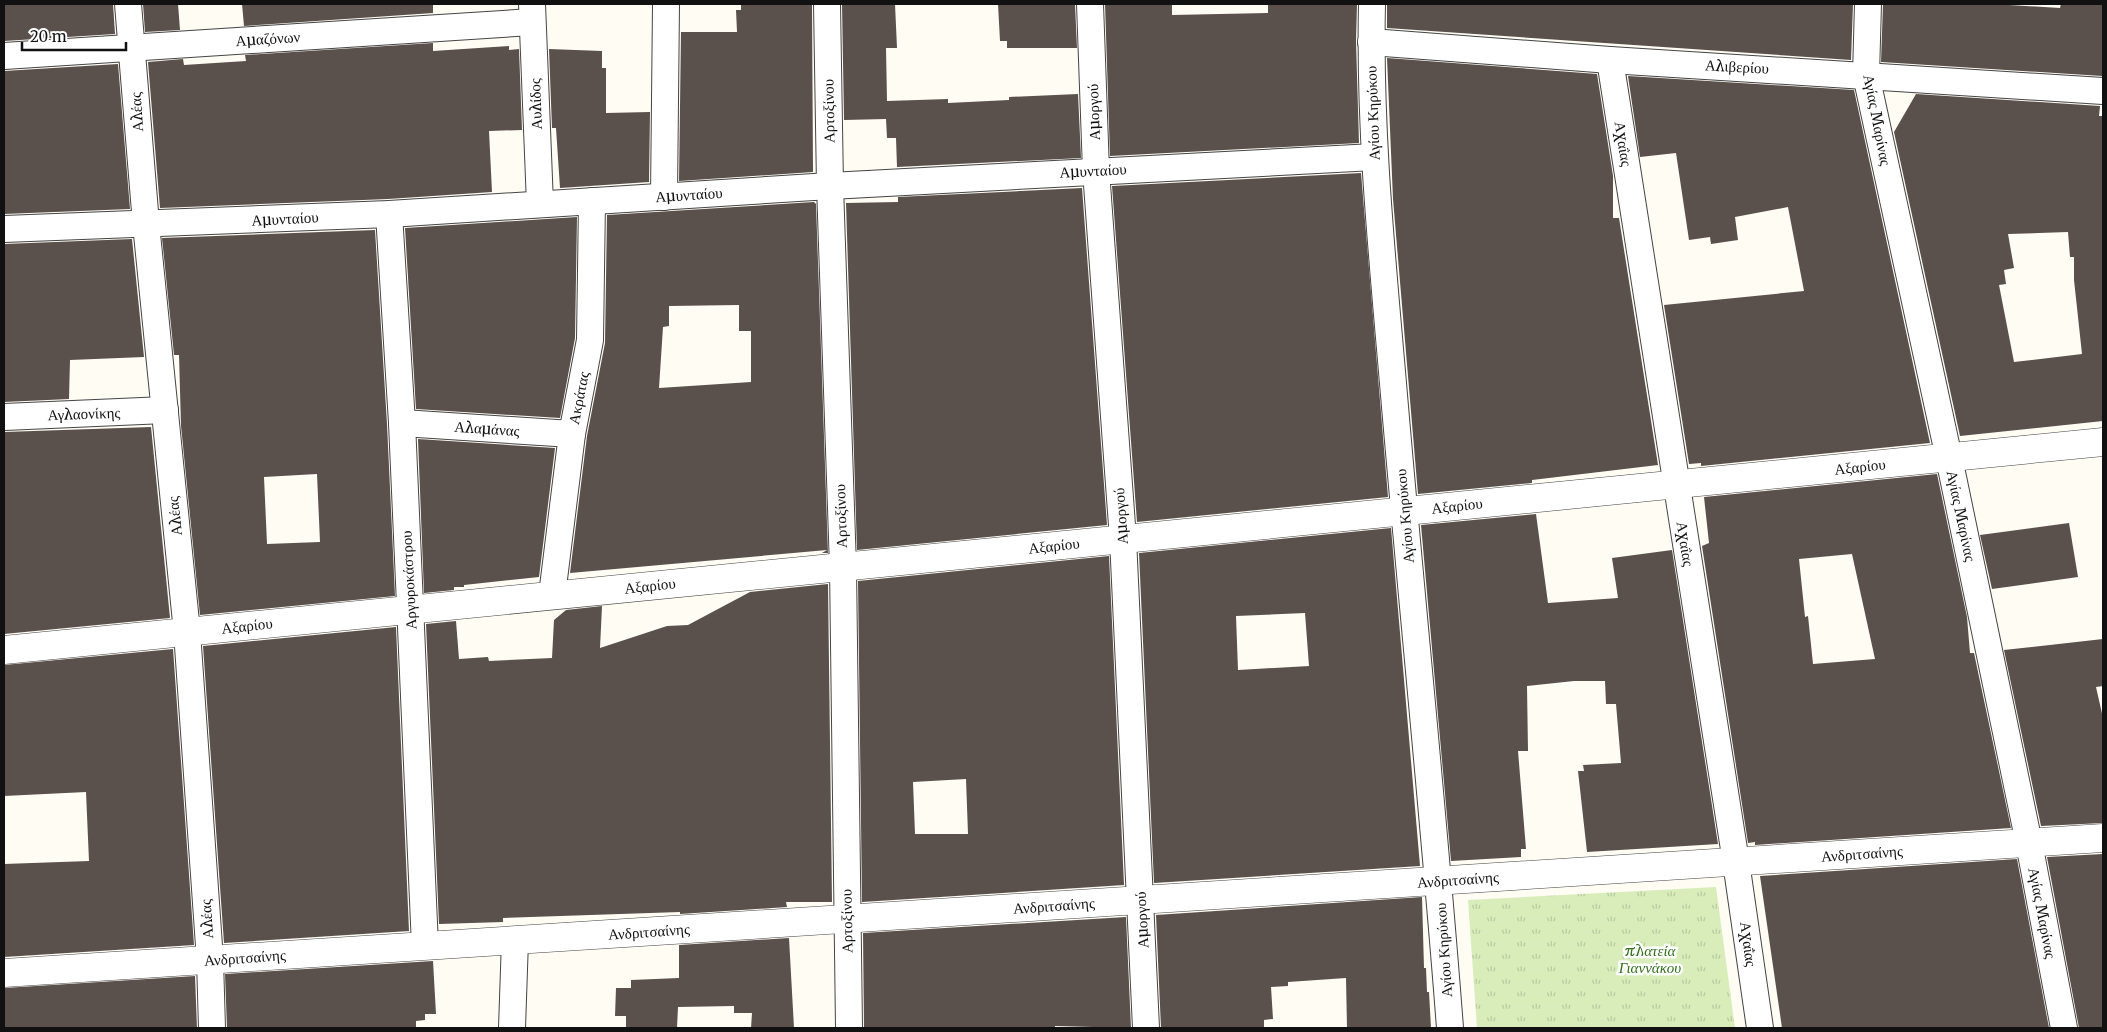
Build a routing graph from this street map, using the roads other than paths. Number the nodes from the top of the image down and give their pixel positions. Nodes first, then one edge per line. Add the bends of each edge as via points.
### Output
1 (128, 4) edge
2 (666, 4) edge
3 (827, 4) edge
4 (1090, 4) edge
5 (1372, 4) edge
6 (1868, 4) edge
7 (532, 13) edge
8 (1371, 42) junction
9 (132, 48) junction
10 (4, 56) edge
11 (1610, 60) junction
12 (1866, 75) junction
13 (2103, 91) edge
14 (1374, 157) junction
15 (1096, 170) junction
16 (830, 186) junction
17 (664, 196) junction
18 (592, 200) junction
19 (540, 204) junction
20 (389, 214) junction
21 (146, 224) junction
22 (4, 229) edge
23 (165, 410) junction
24 (4, 417) edge
25 (402, 423) junction
26 (572, 434) junction
27 (2103, 442) edge
28 (1950, 458) junction
29 (1676, 484) junction
30 (1404, 512) junction
31 (1123, 539) junction
32 (843, 567) junction
33 (552, 595) junction
34 (410, 610) junction
35 (187, 632) junction
36 (4, 650) edge
37 (2103, 838) edge
38 (2029, 843) junction
39 (1736, 862) junction
40 (1439, 882) junction
41 (1141, 901) junction
42 (847, 919) junction
43 (514, 940) junction
44 (425, 946) junction
45 (210, 960) junction
46 (4, 973) edge
47 (212, 1028) edge
48 (512, 1028) edge
49 (849, 1028) edge
50 (1146, 1028) edge
51 (1450, 1028) edge
52 (1760, 1028) edge
53 (2064, 1028) edge

1 - 9 street, Αλέας
2 - 17 street
3 - 16 street, Αρτοξίνου
4 - 15 street, Αμοργού
5 - 8 street, Αγίου Κηρύκου
6 - 12 street, Αγίας Μαρίνας
7 - 9 street, Αμαζόνων
7 - 19 street, Αυλίδος
8 - 11 street, Αλιβερίου
8 - 14 street, Αγίου Κηρύκου
9 - 10 street, Αμαζόνων
9 - 21 street, Αλέας
11 - 12 street, Αλιβερίου
11 - 29 street, Αχαΐας
12 - 13 street, Αλιβερίου
12 - 28 street, Αγίας Μαρίνας
14 - 15 street, Αμυνταίου
14 - 30 street, Αγίου Κηρύκου
15 - 16 street, Αμυνταίου
15 - 31 street, Αμοργού
16 - 17 street, Αμυνταίου
16 - 32 street, Αρτοξίνου
17 - 18 street, Αμυνταίου
18 - 19 street, Αμυνταίου
18 - 26 street, Ακράτας via 590,340
19 - 20 street, Αμυνταίου
20 - 21 street, Αμυνταίου
20 - 25 street, Αργυροκάστρου
21 - 22 street, Αμυνταίου
21 - 23 street, Αλέας
23 - 24 street, Αγλαονίκης
23 - 35 street, Αλέας
25 - 26 street, Αλαμάνας
25 - 34 street, Αργυροκάστρου
26 - 33 street, Ακράτας
27 - 28 street, Αξαρίου
28 - 29 street, Αξαρίου
28 - 38 street, Αγίας Μαρίνας
29 - 30 street, Αξαρίου
29 - 39 street, Αχαΐας
30 - 31 street, Αξαρίου
30 - 40 street, Αγίου Κηρύκου
31 - 32 street, Αξαρίου
31 - 41 street, Αμοργού
32 - 33 street, Αξαρίου
32 - 42 street, Αρτοξίνου
33 - 34 street, Αξαρίου
34 - 35 street, Αξαρίου
34 - 44 street, Αργυροκάστρου
35 - 36 street, Αξαρίου
35 - 45 street, Αλέας
37 - 38 street, Ανδριτσαίνης
38 - 39 street, Ανδριτσαίνης
38 - 53 street, Αγίας Μαρίνας
39 - 40 street, Ανδριτσαίνης
39 - 52 street, Αχαΐας
40 - 41 street, Ανδριτσαίνης
40 - 51 street, Αγίου Κηρύκου
41 - 42 street, Ανδριτσαίνης
41 - 50 street, Αμοργού
42 - 43 street, Ανδριτσαίνης
42 - 49 street, Αρτοξίνου
43 - 44 street, Ανδριτσαίνης
43 - 48 street
44 - 45 street, Ανδριτσαίνης
45 - 46 street, Ανδριτσαίνης
45 - 47 street, Αλέας

